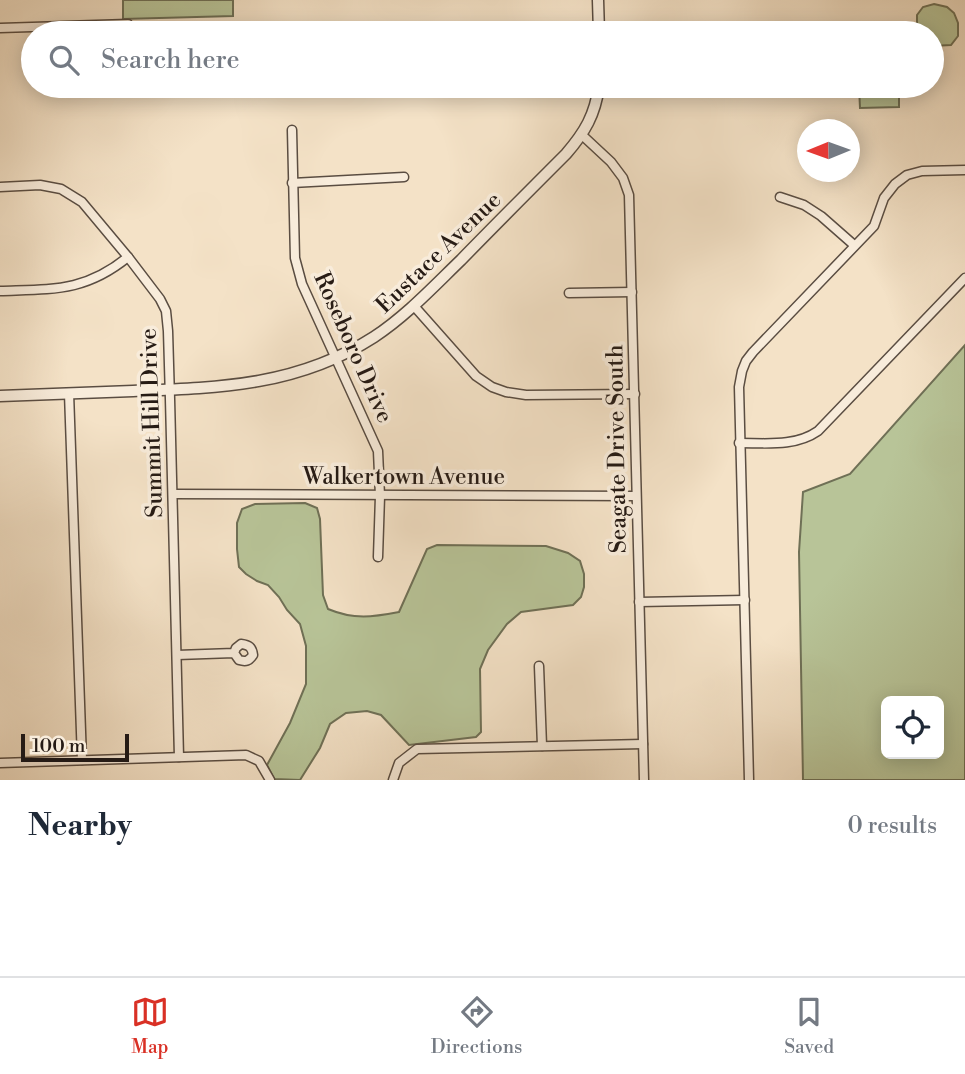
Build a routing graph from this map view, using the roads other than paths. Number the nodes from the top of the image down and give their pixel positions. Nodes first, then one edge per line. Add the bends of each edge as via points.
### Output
1 (598, 0) edge
2 (599, 21) edge
3 (21, 27) edge
4 (0, 28) edge
5 (596, 98) edge
6 (292, 130) dead end
7 (582, 135) junction
8 (965, 170) edge
9 (404, 177) dead end
10 (292, 183) junction
11 (0, 187) edge
12 (780, 197) dead end
13 (854, 245) junction
14 (128, 257) junction
15 (965, 278) edge
16 (0, 291) edge
17 (632, 292) junction
18 (569, 293) dead end
19 (415, 306) junction
20 (336, 359) junction
21 (170, 390) junction
22 (69, 393) junction
23 (635, 394) junction
24 (0, 396) edge
25 (739, 443) junction
26 (173, 494) junction
27 (380, 496) junction
28 (636, 496) junction
29 (378, 557) dead end
30 (745, 600) junction
31 (639, 602) junction
32 (234, 653) dead end
33 (177, 655) junction
34 (539, 666) dead end
35 (643, 744) junction
36 (542, 746) junction
37 (179, 757) junction
38 (82, 760) junction
39 (0, 764) edge
40 (270, 780) edge
41 (393, 780) edge
42 (644, 780) edge
43 (749, 780) edge

1 - 2 street
3 - 4 street
5 - 7 street, Eustace Avenue
6 - 10 street, Roseboro Drive
7 - 17 street, Seagate Drive South via 611,162 629,195
7 - 19 street, Eustace Avenue
8 - 13 street via 922,171 899,180 884,198 874,226
9 - 10 street
10 - 20 street, Roseboro Drive via 295,258
11 - 14 street, Summit Hill Drive via 61,189 82,202
12 - 13 street via 821,216
13 - 25 street via 746,361 739,387
14 - 16 street via 87,283 61,289
14 - 21 street, Summit Hill Drive via 166,311
15 - 25 street via 818,432 792,442
17 - 18 street
17 - 23 street, Seagate Drive South
19 - 20 street, Eustace Avenue
19 - 23 street via 476,376 492,387 526,395
20 - 21 street, Eustace Avenue via 262,382
20 - 27 street, Roseboro Drive via 379,451
21 - 22 street, Eustace Avenue
21 - 26 street, Summit Hill Drive
22 - 24 street, Eustace Avenue
22 - 38 street
23 - 28 street, Seagate Drive South
25 - 30 street
26 - 27 street, Walkertown Avenue
26 - 33 street, Summit Hill Drive
27 - 28 street, Walkertown Avenue
27 - 29 street, Roseboro Drive
28 - 31 street, Seagate Drive South
30 - 31 street
30 - 43 street
31 - 35 street, Seagate Drive South
32 - 33 street
33 - 37 street, Summit Hill Drive
34 - 36 street
35 - 36 street
35 - 42 street, Seagate Drive South
36 - 41 street via 417,749 399,763
37 - 38 street
37 - 40 street via 246,755 259,761
38 - 39 street

